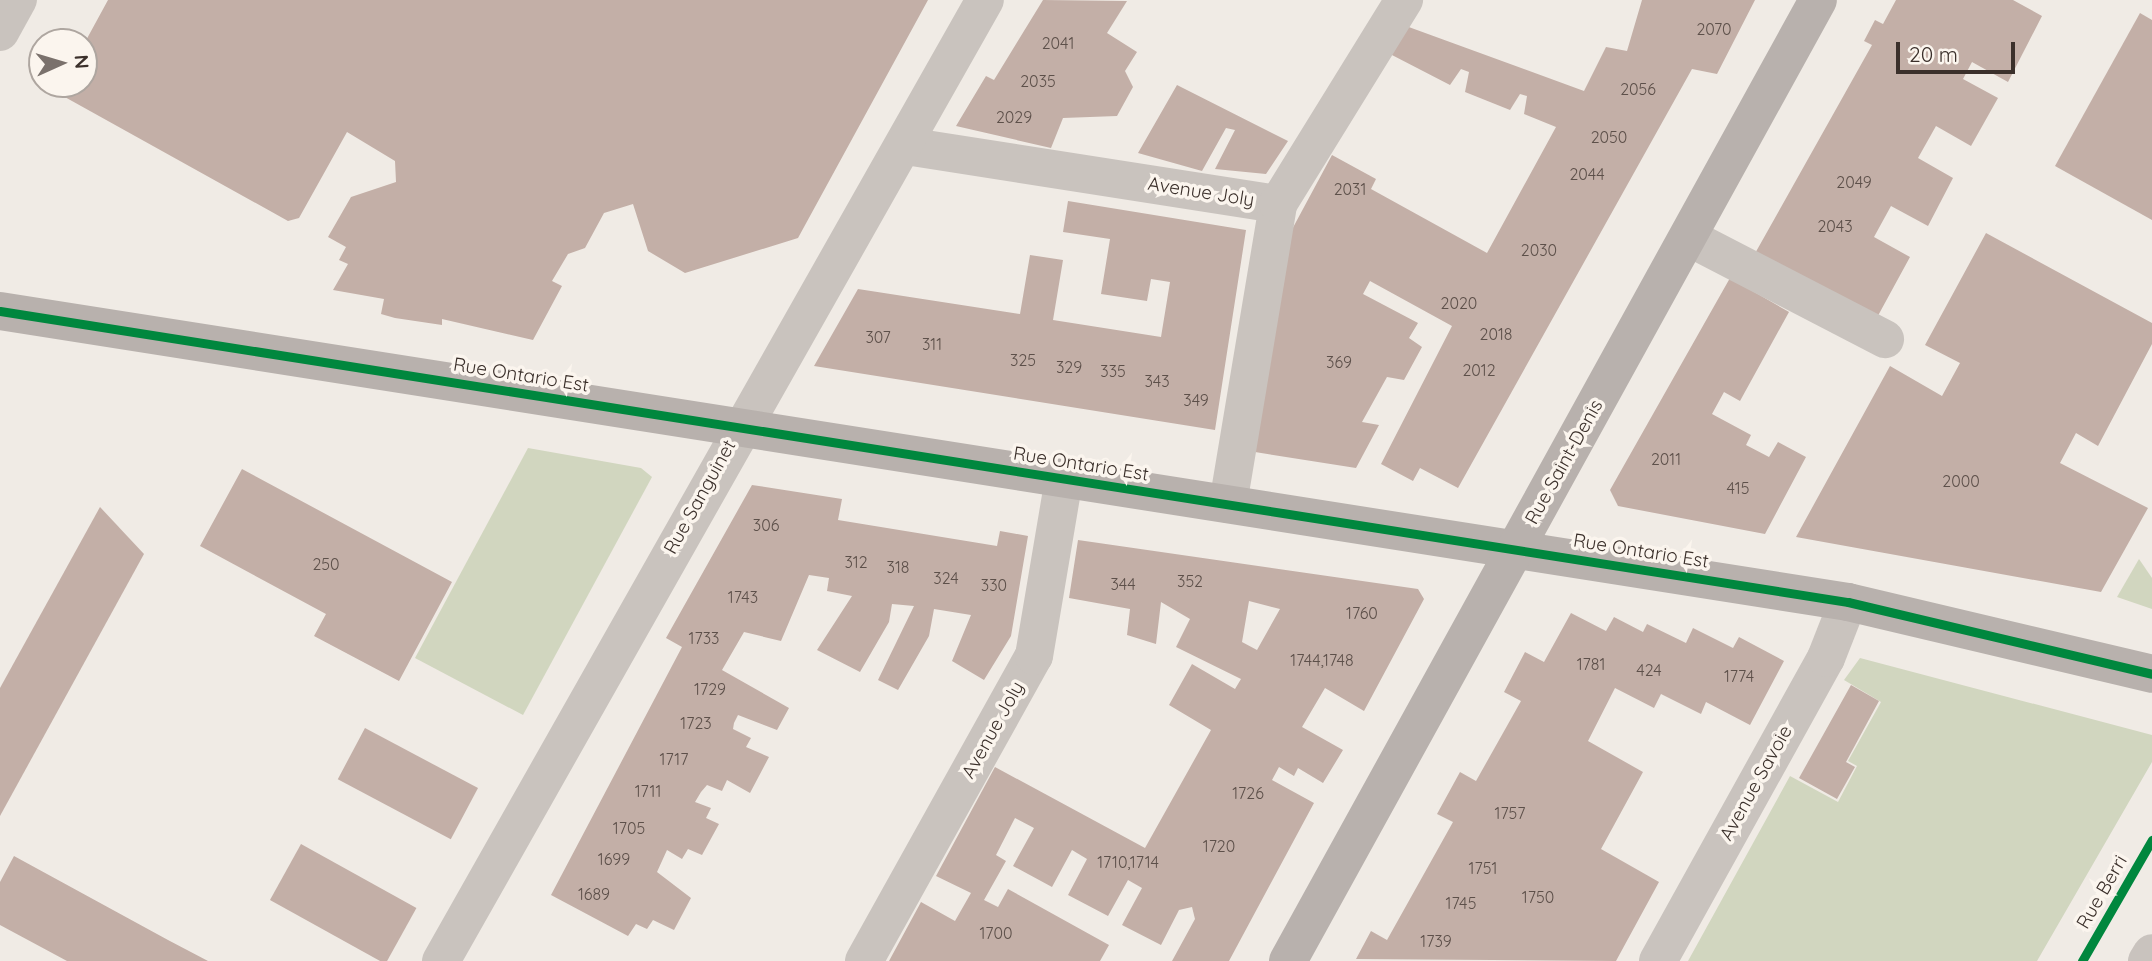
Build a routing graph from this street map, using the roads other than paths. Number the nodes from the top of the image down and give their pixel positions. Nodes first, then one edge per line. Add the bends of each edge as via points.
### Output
1 (18, 0) edge
2 (985, 0) edge
3 (1404, 0) edge
4 (1818, 0) edge
5 (0, 32) edge
6 (906, 146) junction
7 (1278, 204) junction
8 (1688, 237) junction
9 (0, 311) edge
10 (1885, 339) dead end
11 (738, 428) junction
12 (1065, 479) junction
13 (1228, 504) junction
14 (1516, 549) junction
15 (1848, 603) junction
16 (2152, 674) edge
17 (2152, 953) edge
18 (441, 961) edge
19 (864, 961) edge
20 (1288, 961) edge
21 (1657, 961) edge
22 (2147, 961) edge

1 - 5 street
2 - 6 street, Rue Sanguinet
3 - 7 street
4 - 8 main road, Rue Saint-Denis
6 - 7 street, Avenue Joly
6 - 11 street, Rue Sanguinet
7 - 13 street, Avenue Joly
8 - 10 street
8 - 14 main road, Rue Saint-Denis
9 - 11 main road, Rue Ontario Est
11 - 12 main road, Rue Ontario Est
11 - 18 street, Rue Sanguinet
12 - 13 main road, Rue Ontario Est
12 - 19 street, Avenue Joly via 1034,656
13 - 14 main road, Rue Ontario Est
14 - 15 main road, Rue Ontario Est
14 - 20 main road, Rue Saint-Denis
15 - 16 main road, Rue Ontario Est via 2031,641
15 - 21 street, Avenue Savoie via 1826,658
17 - 22 street

